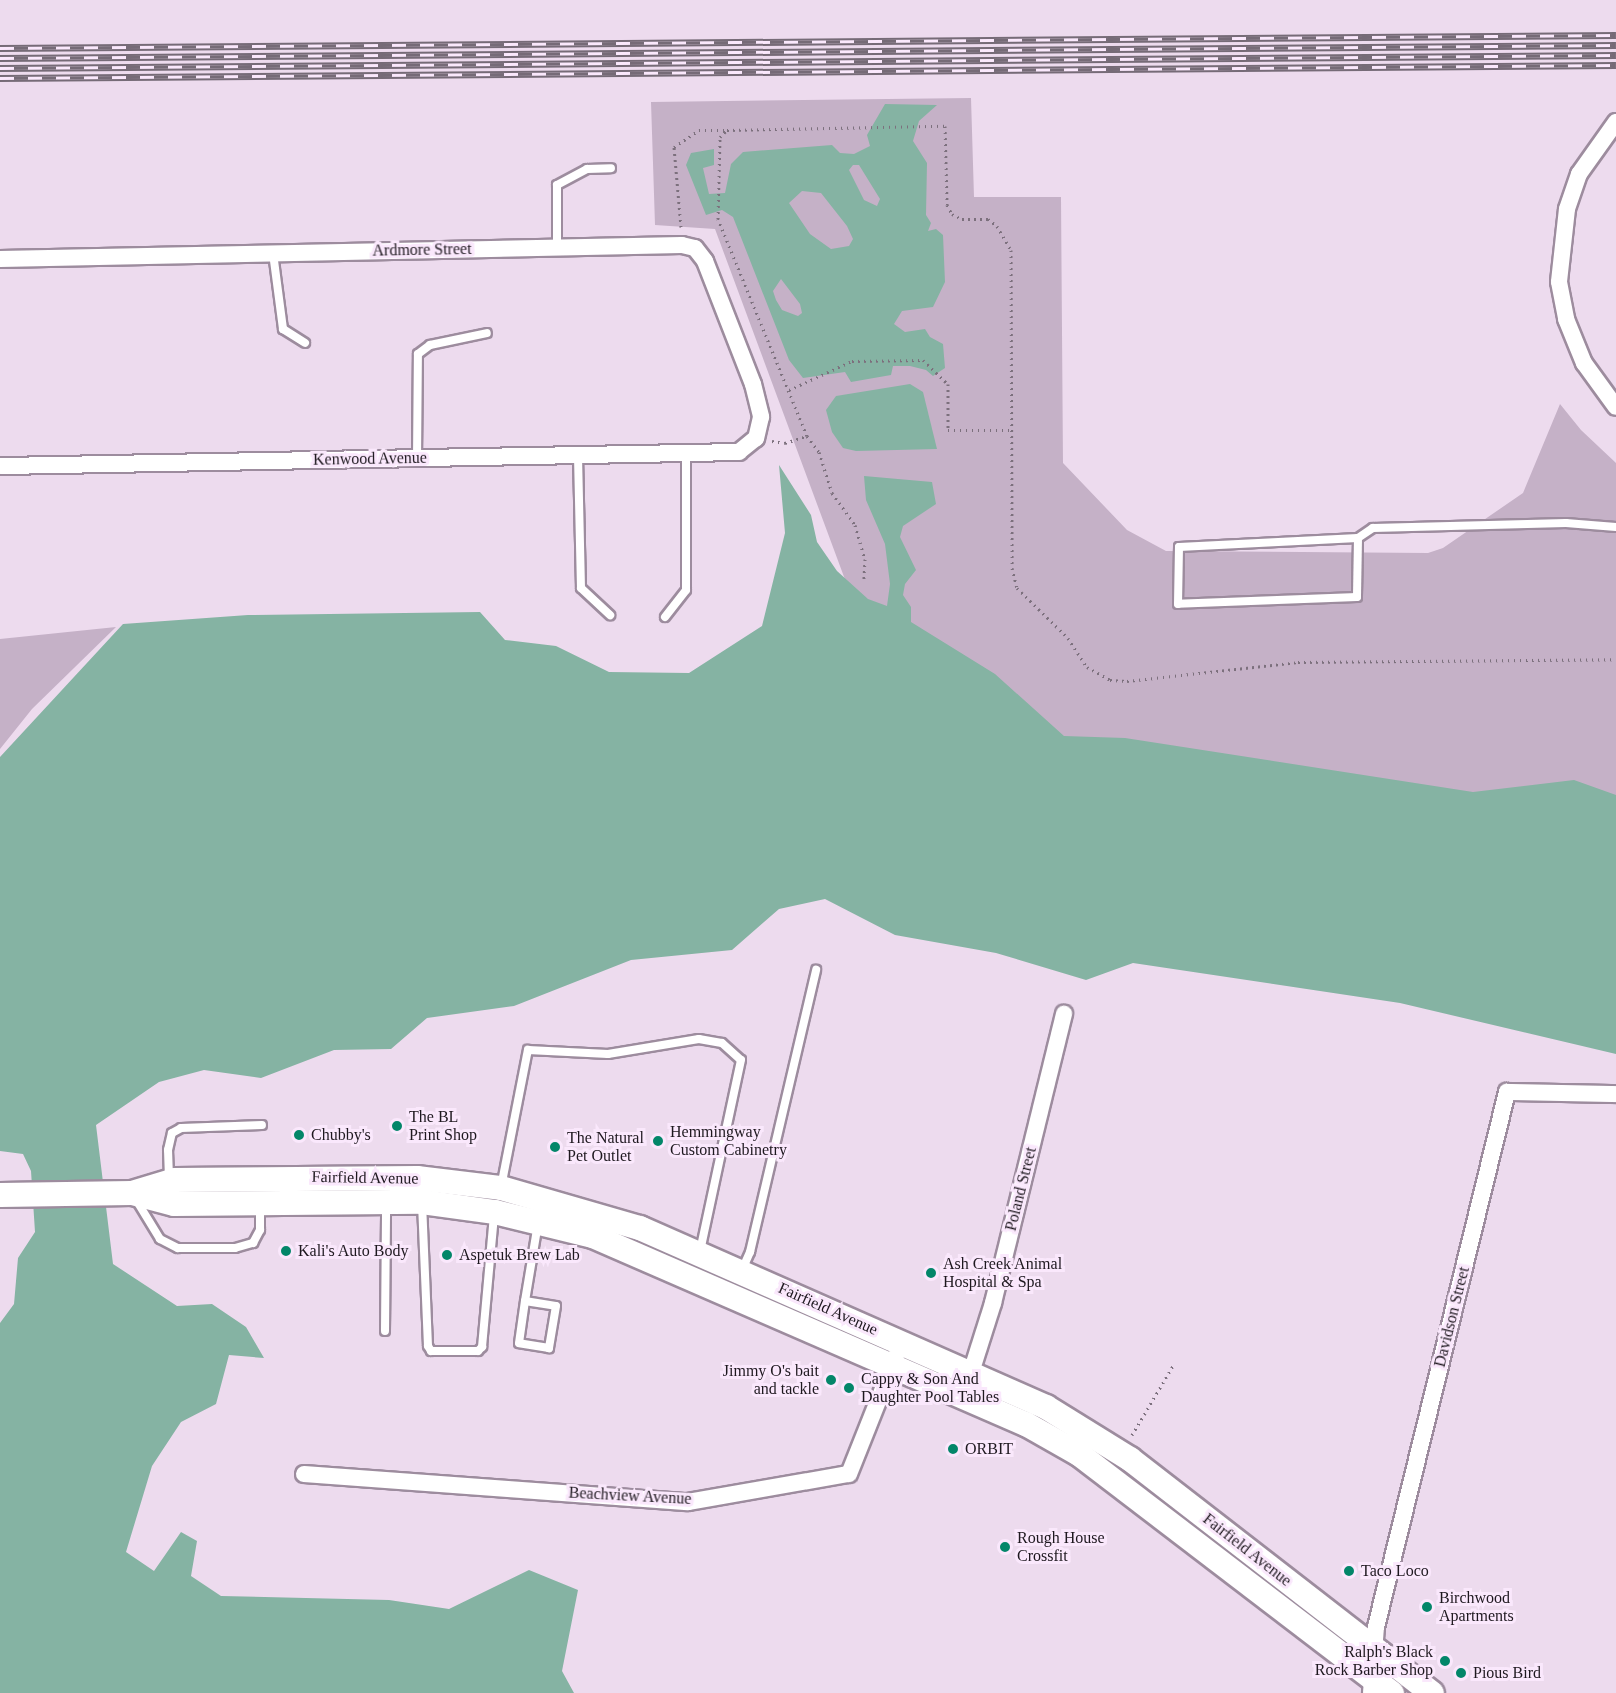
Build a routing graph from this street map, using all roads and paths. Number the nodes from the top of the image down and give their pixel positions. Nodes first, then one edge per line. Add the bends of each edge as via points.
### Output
1 (1616, 122) edge
2 (727, 130) junction
3 (611, 168) dead end
4 (682, 245) junction
5 (557, 248) junction
6 (273, 253) junction
7 (0, 259) edge
8 (487, 333) dead end
9 (305, 343) dead end
10 (789, 390) junction
11 (1616, 407) edge
12 (1012, 430) junction
13 (807, 436) junction
14 (756, 438) junction
15 (686, 454) junction
16 (578, 456) junction
17 (417, 459) junction
18 (0, 466) edge
19 (1616, 527) edge
20 (1358, 538) junction
21 (864, 580) dead end
22 (610, 615) dead end
23 (665, 617) dead end
24 (1616, 658) edge
25 (816, 970) dead end
26 (1064, 1014) dead end
27 (1616, 1094) edge
28 (262, 1125) dead end
29 (170, 1182) junction
30 (501, 1188) junction
31 (125, 1193) junction
32 (7, 1195) edge
33 (387, 1201) junction
34 (260, 1202) junction
35 (422, 1202) junction
36 (495, 1212) junction
37 (538, 1223) junction
38 (700, 1252) junction
39 (741, 1270) junction
40 (692, 1277) junction
41 (732, 1294) junction
42 (525, 1301) junction
43 (386, 1331) dead end
44 (900, 1341) junction
45 (1174, 1364) dead end
46 (892, 1366) junction
47 (971, 1372) junction
48 (962, 1396) junction
49 (1130, 1448) junction
50 (304, 1474) dead end
51 (1114, 1479) junction
52 (1270, 1567) junction
53 (1254, 1588) junction
54 (1376, 1649) junction
55 (1379, 1688) edge
56 (1432, 1693) edge

1 - 11 street via 1579,174 1568,209 1559,282 1566,320 1584,363
2 - 4 path via 699,130 674,147
2 - 10 path via 720,137 717,213
2 - 12 path via 945,126 947,205 952,214 962,219 988,219 998,226 1011,250
3 - 5 lane via 587,169 557,185
4 - 5 street, Ardmore Street
4 - 14 street via 695,248 705,261 753,384 761,417
5 - 6 street, Ardmore Street
6 - 7 street, Ardmore Street
6 - 9 lane via 283,329
8 - 17 lane via 430,345 418,354
10 - 12 path via 852,361 923,360 948,384 948,430
10 - 13 path
12 - 24 path via 1012,568 1017,588 1068,638 1087,667 1100,676 1127,681 1298,662
13 - 14 path via 785,443
13 - 21 path via 819,452 832,492 855,525 865,559
14 - 15 street, Kenwood Avenue via 739,452
15 - 16 street, Kenwood Avenue
15 - 23 lane via 686,590
16 - 17 street, Kenwood Avenue
16 - 22 lane via 581,588
17 - 18 street, Kenwood Avenue
19 - 20 lane via 1566,523 1373,528
20 - 20 lane via 1357,597 1178,604 1179,547
25 - 39 lane via 750,1252
26 - 47 street, Poland Street via 993,1303
27 - 54 street, Davidson Street via 1507,1092 1376,1627
28 - 29 lane via 181,1128 172,1133 168,1150
29 - 30 main road, Fairfield Avenue via 333,1176 417,1178
29 - 31 main road, Fairfield Avenue
30 - 36 main road
30 - 38 main road, Fairfield Avenue via 578,1207
30 - 38 lane via 528,1050 608,1054 699,1039 722,1043 741,1060
31 - 32 main road, Fairfield Avenue
31 - 34 main road, Fairfield Avenue via 174,1204
31 - 34 lane via 160,1239 178,1248 235,1248 253,1243 260,1230
33 - 34 main road, Fairfield Avenue
33 - 35 main road, Fairfield Avenue
33 - 43 lane
35 - 36 main road, Fairfield Avenue
35 - 36 lane via 431,1351 478,1351 482,1347
36 - 37 main road, Fairfield Avenue
37 - 40 main road, Fairfield Avenue via 594,1236
37 - 42 lane
38 - 39 main road, Fairfield Avenue
38 - 40 main road
39 - 41 main road
39 - 44 main road, Fairfield Avenue
40 - 41 main road, Fairfield Avenue
41 - 46 main road, Fairfield Avenue
42 - 42 lane via 519,1343 549,1348 556,1306
44 - 46 street, Beachview Avenue
44 - 47 main road, Fairfield Avenue
45 - 49 path
46 - 48 main road, Fairfield Avenue
46 - 50 street, Beachview Avenue via 849,1473 688,1502
47 - 48 street, Poland Street
47 - 49 main road, Fairfield Avenue
48 - 51 main road, Fairfield Avenue via 1034,1429
49 - 51 main road
49 - 52 main road, Fairfield Avenue
51 - 53 main road, Fairfield Avenue
52 - 53 main road
52 - 54 main road, Fairfield Avenue
53 - 55 main road, Fairfield Avenue
54 - 55 street
54 - 56 main road, Fairfield Avenue

